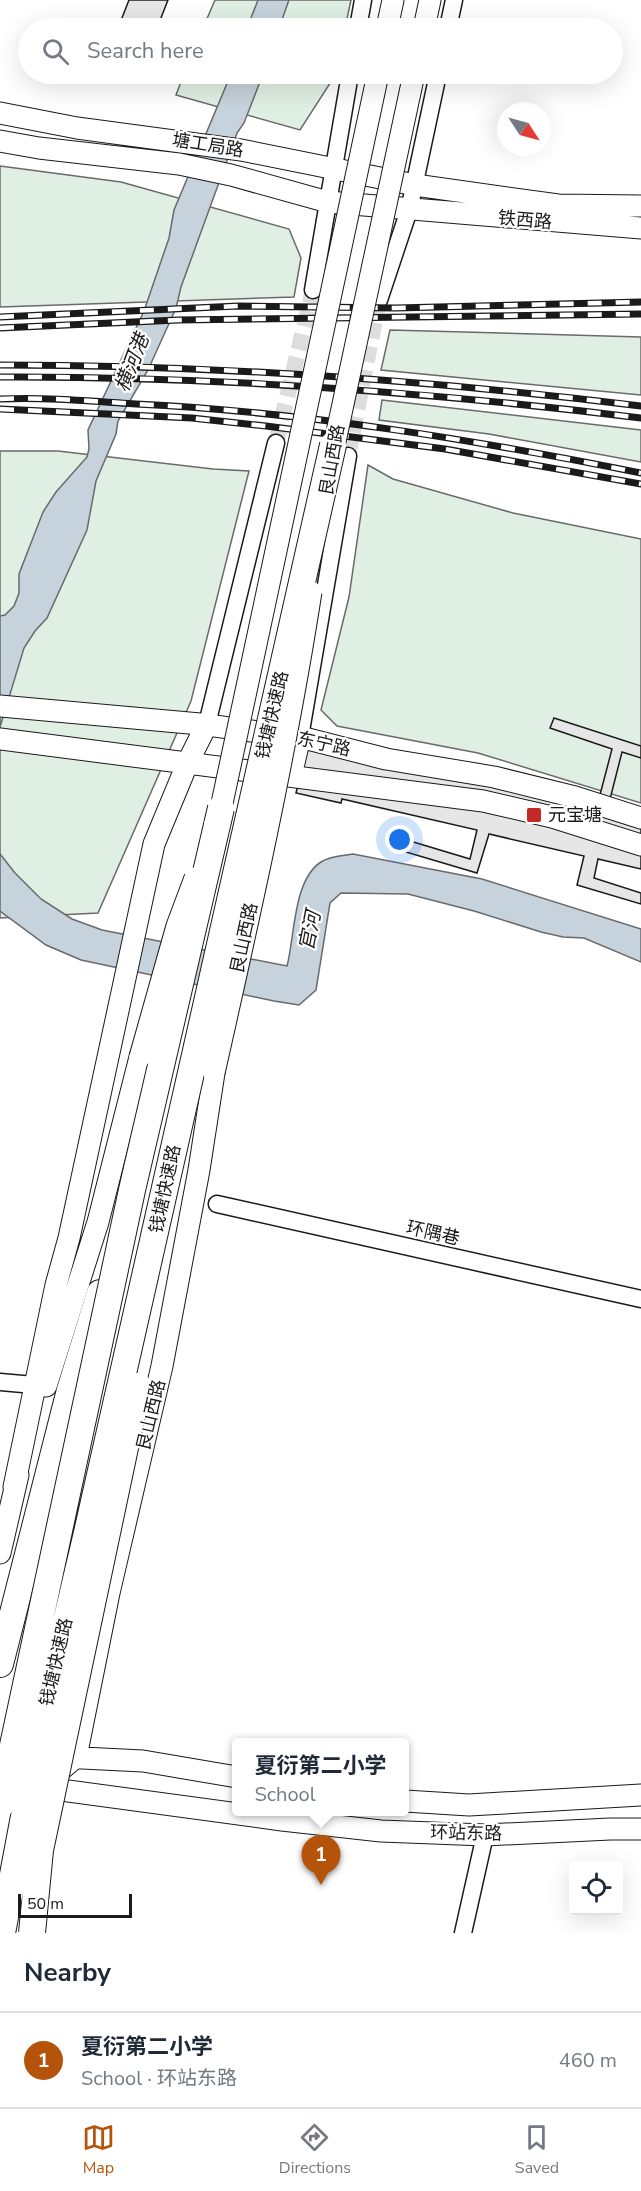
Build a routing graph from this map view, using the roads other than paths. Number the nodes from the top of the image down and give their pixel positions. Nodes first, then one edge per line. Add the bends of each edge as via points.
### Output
1 (363, 0) edge
2 (393, 0) edge
3 (430, 0) edge
4 (454, 0) edge
5 (360, 18) edge
6 (389, 18) edge
7 (426, 18) edge
8 (450, 18) edge
9 (348, 84) edge
10 (376, 84) edge
11 (412, 84) edge
12 (436, 84) edge
13 (0, 113) edge
14 (0, 141) edge
15 (333, 169) junction
16 (415, 185) junction
17 (328, 202) junction
18 (641, 206) edge
19 (409, 210) junction
20 (641, 228) edge
21 (313, 290) tunnel mouth
22 (379, 300) tunnel mouth
23 (276, 443) tunnel mouth
24 (340, 451) junction
25 (6, 707) edge
26 (207, 724) junction
27 (300, 737) junction
28 (0, 739) edge
29 (188, 762) junction
30 (291, 776) junction
31 (220, 808) junction
32 (641, 818) edge
33 (641, 845) edge
34 (185, 1093) junction
35 (132, 1190) junction
36 (217, 1204) dead end
37 (641, 1299) edge
38 (0, 1382) edge
39 (34, 1385) junction
40 (14, 1487) junction
41 (0, 1553) edge
42 (0, 1664) edge
43 (76, 1757) junction
44 (0, 1759) edge
45 (232, 1776) edge
46 (42, 1786) junction
47 (0, 1789) edge
48 (641, 1795) edge
49 (409, 1801) edge
50 (0, 1806) edge
51 (232, 1812) edge
52 (257, 1816) edge
53 (641, 1829) edge
54 (485, 1835) junction
55 (40, 1850) junction
56 (1, 1932) edge
57 (24, 1933) edge
58 (32, 1933) edge
59 (463, 1933) edge

1 - 5 street
2 - 6 main road
3 - 7 main road
4 - 8 street
9 - 15 street
10 - 31 main road, 艮山西路, bridge
11 - 24 main road, 艮山西路, bridge
12 - 16 street
13 - 15 main road, 塘工局路 via 77,128 188,141
14 - 17 main road, 塘工局路 via 179,164
15 - 16 main road, 塘工局路
15 - 17 street
16 - 18 main road, 铁西路 via 558,205
16 - 19 street
17 - 19 main road, 塘工局路
17 - 21 street
19 - 20 main road, 铁西路
19 - 22 street
23 - 26 street, 艮山西路
24 - 27 street, 艮山西路
24 - 34 highway, 钱塘快速路, bridge
24 - 43 main road, 艮山西路, bridge via 298,675 214,1073 162,1365
25 - 26 main road, 东宁路
26 - 27 main road, 东宁路
26 - 29 main road, 艮山西路
27 - 30 main road
27 - 32 main road, 东宁路 via 386,759 494,777
28 - 29 main road, 东宁路
29 - 30 main road, 东宁路
29 - 39 main road, 艮山西路 via 153,844
30 - 33 main road, 东宁路 via 483,801 552,817
31 - 35 highway, 钱塘快速路, bridge
31 - 40 main road, 艮山西路, bridge via 177,926 98,1222
34 - 55 highway, bridge via 151,1323
34 - 56 highway, 钱塘快速路, bridge via 39,1737
35 - 42 highway, bridge via 70,1390
35 - 50 highway, 钱塘快速路, bridge
36 - 37 street, 环隅巷
38 - 39 street
39 - 40 main road, 艮山西路
40 - 41 main road, 艮山西路
43 - 44 main road
43 - 45 main road via 143,1761
43 - 46 main road
46 - 47 main road, 环站东路
46 - 51 main road, 环站东路
46 - 56 main road
48 - 49 main road, 环站东路 via 469,1805
52 - 54 main road, 环站东路 via 381,1831
53 - 54 main road, 环站东路
54 - 59 street
55 - 57 highway, bridge
55 - 58 highway, bridge

